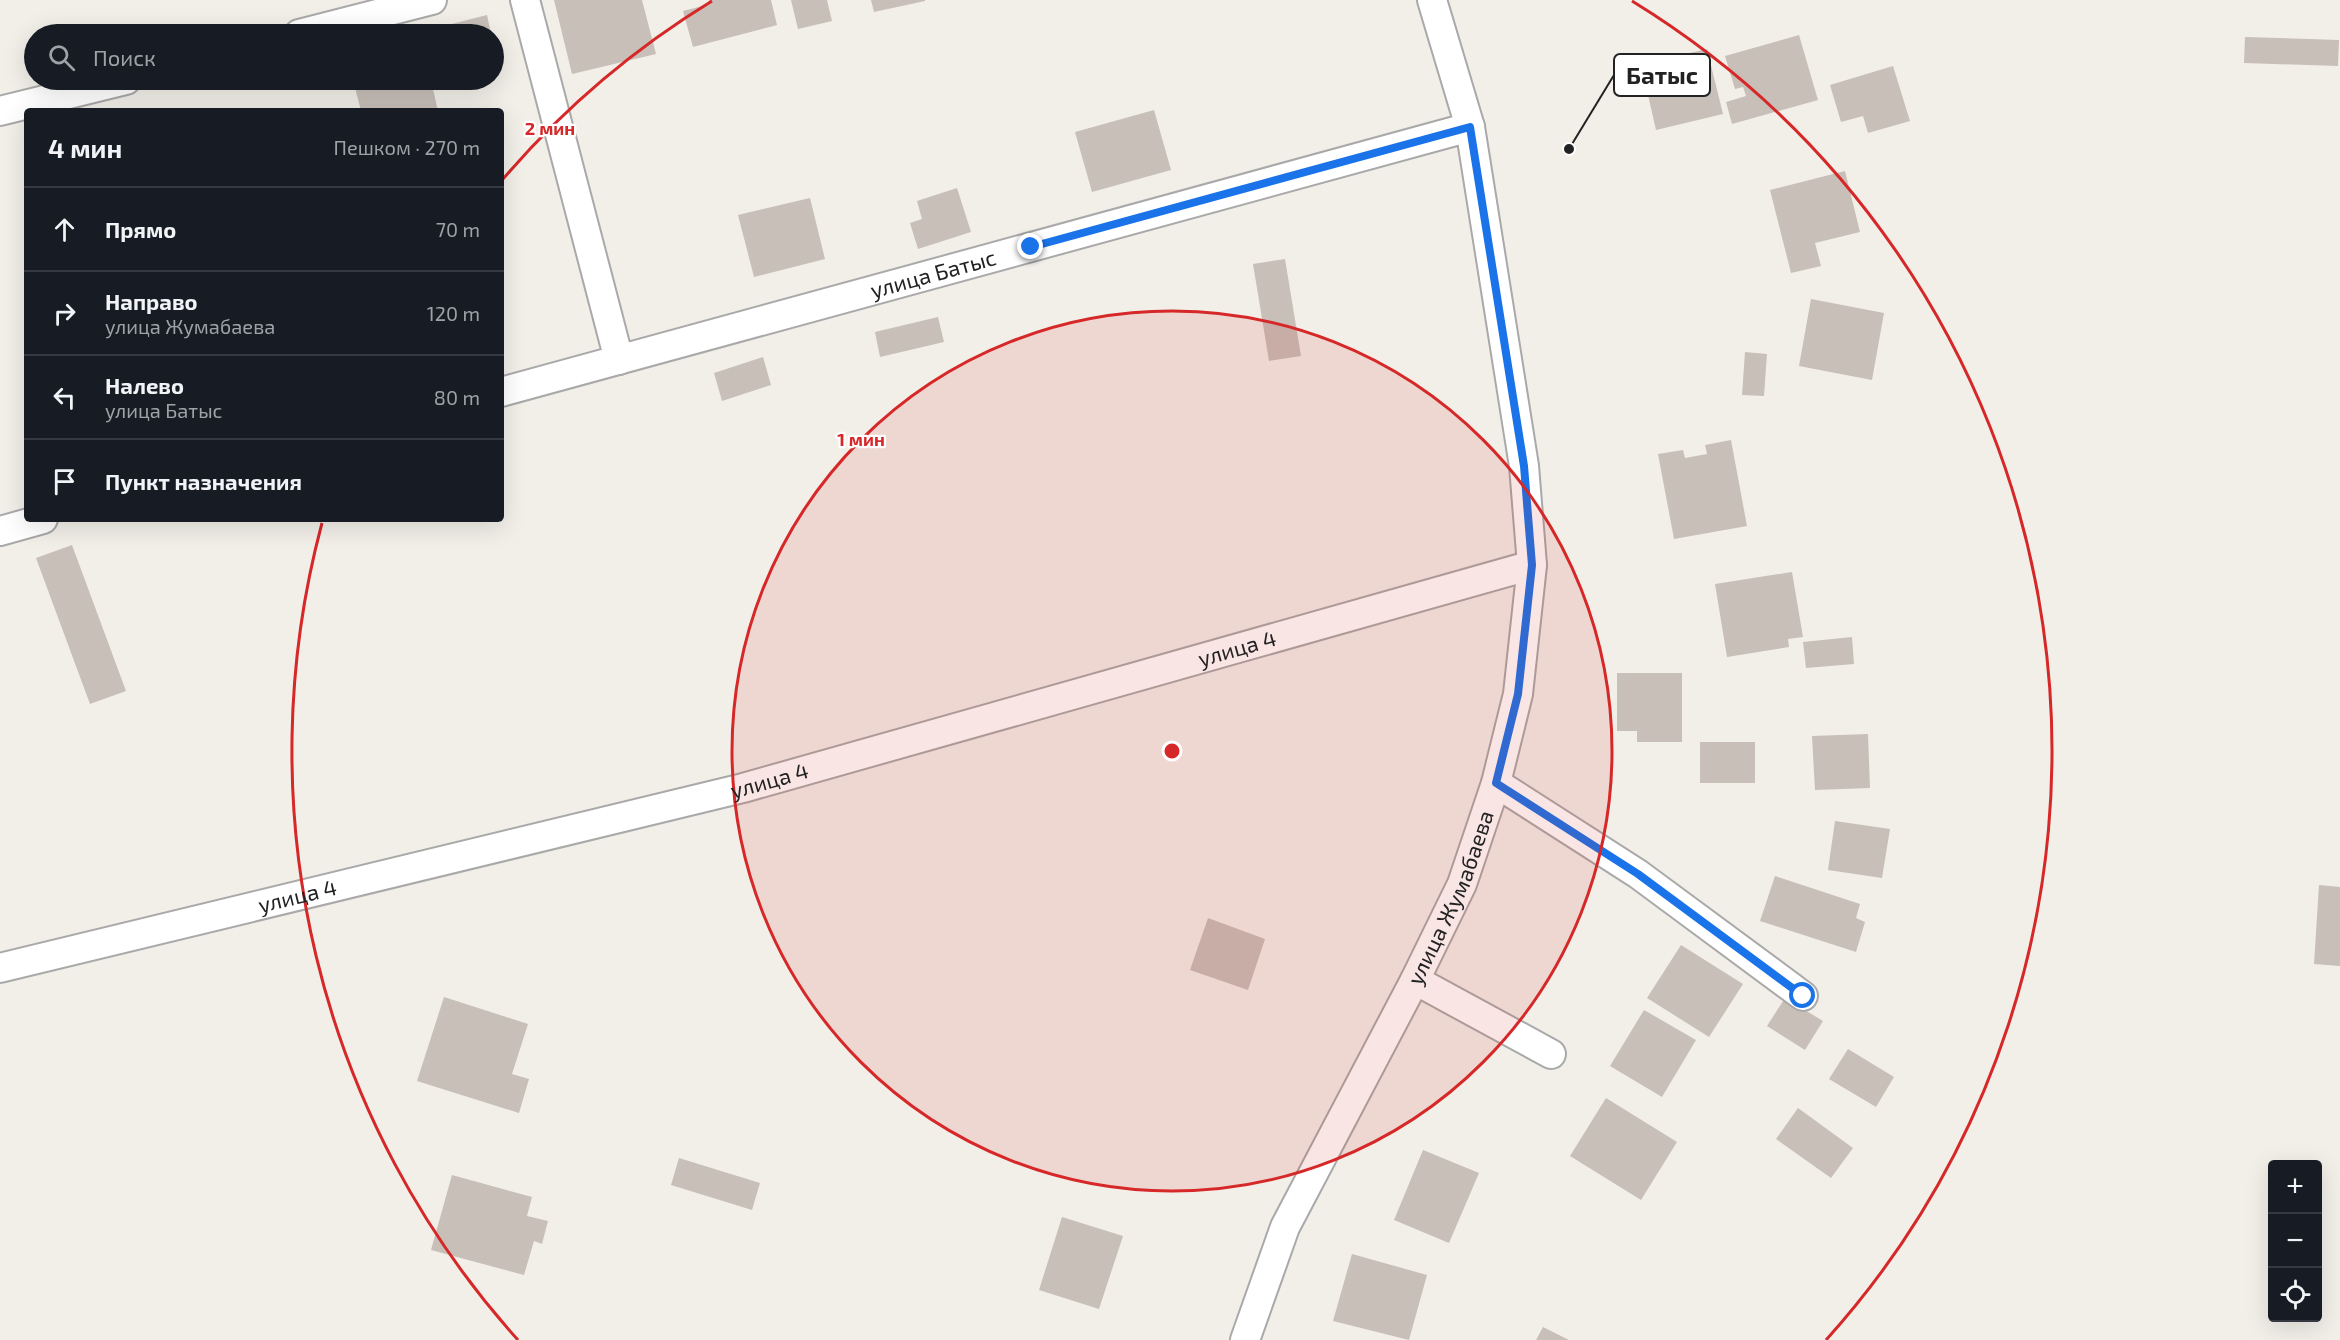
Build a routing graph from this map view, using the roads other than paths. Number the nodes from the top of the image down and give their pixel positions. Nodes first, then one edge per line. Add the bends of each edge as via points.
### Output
1 (432, 0) edge
2 (525, 0) edge
3 (1432, 0) edge
4 (339, 24) edge
5 (85, 90) edge
6 (0, 111) edge
7 (1470, 127) junction
8 (619, 360) junction
9 (504, 391) edge
10 (32, 522) edge
11 (0, 531) edge
12 (1532, 565) junction
13 (1496, 783) junction
14 (0, 968) edge
15 (1415, 980) junction
16 (1803, 996) dead end
17 (1551, 1054) dead end
18 (1245, 1340) edge

1 - 4 street
2 - 8 street
3 - 7 street, улица Жумабаева
5 - 6 street
7 - 8 street, улица Батыс
7 - 12 street, улица Жумабаева via 1524,466
8 - 9 street, улица Батыс
10 - 11 street
12 - 13 street, улица Жумабаева via 1518,694
12 - 14 street, улица 4 via 743,788
13 - 15 street, улица Жумабаева via 1462,884
13 - 16 street via 1638,874
15 - 17 street
15 - 18 street, улица Жумабаева via 1285,1227

